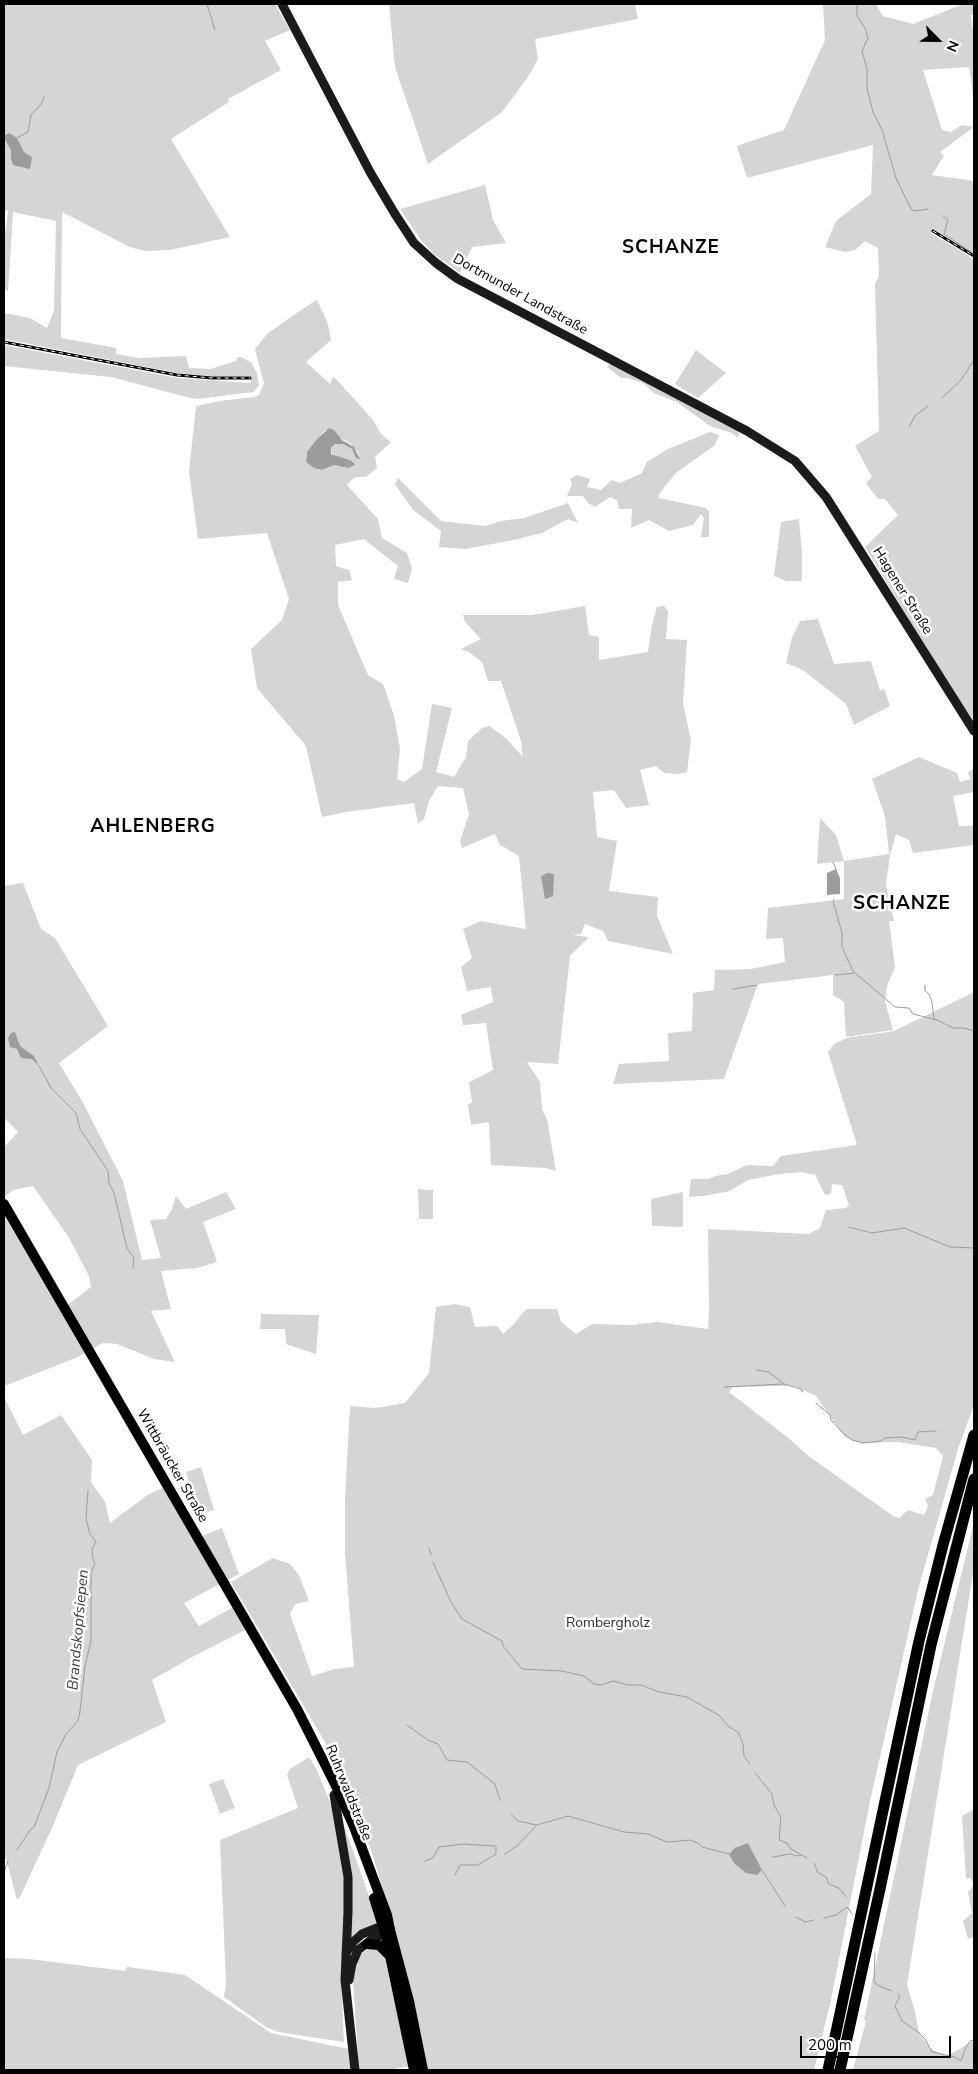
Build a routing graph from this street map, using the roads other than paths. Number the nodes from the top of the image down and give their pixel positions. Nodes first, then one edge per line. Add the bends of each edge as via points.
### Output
1 (282, 4) edge
2 (803, 469) joint
3 (974, 731) edge
4 (4, 1204) edge
5 (974, 1436) edge
6 (974, 1478) edge
7 (313, 1744) junction
8 (334, 1795) junction
9 (386, 1930) junction
10 (367, 1944) junction
11 (345, 1954) junction
12 (390, 1956) junction
13 (348, 1991) junction
14 (355, 2070) edge
15 (414, 2070) edge
16 (423, 2070) edge
17 (828, 2070) edge
18 (840, 2070) edge

1 - 2 main road, Dortmunder Landstraße via 395,214 414,243 436,263 466,283 749,432 786,454
2 - 3 main road, Hagener Straße via 840,518
4 - 7 main road, Wittbräucker Straße via 283,1685
5 - 17 highway via 933,1584
6 - 18 highway via 931,1645
7 - 8 main road, Ruhrwaldstraße
7 - 9 main road, Ruhrwaldstraße via 354,1827 387,1914
8 - 9 main road, Ruhrwaldstraße
8 - 11 main road via 348,1877
9 - 10 main road
9 - 11 main road via 369,1930 362,1934
9 - 12 main road, Ruhrwaldstraße
9 - 16 main road, Ruhrwaldstraße via 409,2001
10 - 12 main road via 378,1945
10 - 13 main road via 354,1958
11 - 13 main road
12 - 15 main road, Ruhrwaldstraße
13 - 14 main road

